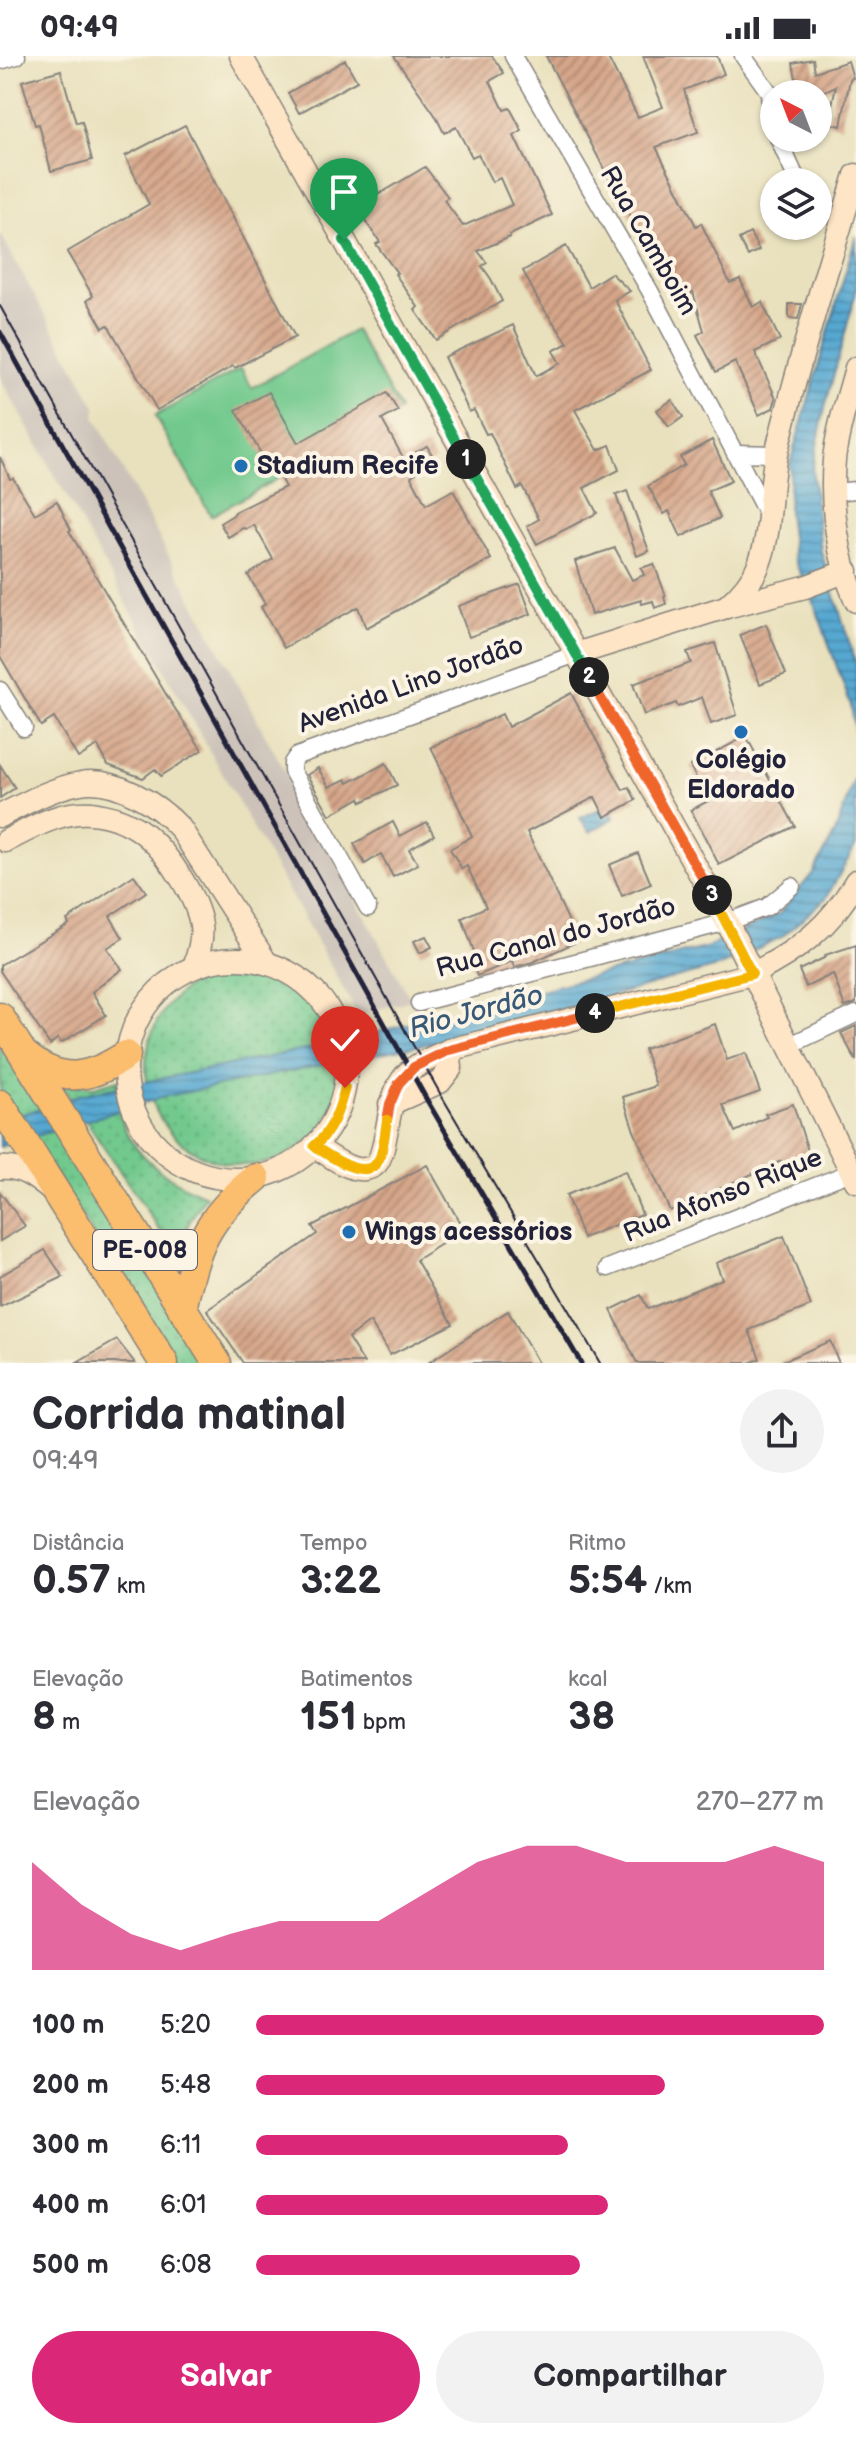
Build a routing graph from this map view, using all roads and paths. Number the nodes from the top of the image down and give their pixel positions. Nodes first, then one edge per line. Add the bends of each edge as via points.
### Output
1 (17, 56) edge
2 (241, 56) edge
3 (513, 56) edge
4 (743, 56) edge
5 (0, 61) edge
6 (760, 80) edge
7 (856, 175) edge
8 (856, 368) edge
9 (736, 453) junction
10 (776, 454) junction
11 (845, 491) edge
12 (769, 517) junction
13 (839, 574) junction
14 (856, 601) edge
15 (726, 607) junction
16 (576, 654) junction
17 (0, 690) edge
18 (24, 728) dead end
19 (0, 816) edge
20 (6, 841) dead end
21 (856, 881) edge
22 (792, 886) dead end
23 (368, 908) dead end
24 (729, 925) junction
25 (266, 962) junction
26 (194, 967) junction
27 (751, 972) junction
28 (419, 1003) dead end
29 (856, 1014) edge
30 (0, 1017) edge
31 (788, 1046) junction
32 (24, 1055) junction
33 (126, 1066) junction
34 (1, 1106) edge
35 (314, 1146) junction
36 (0, 1168) edge
37 (854, 1174) edge
38 (256, 1178) junction
39 (57, 1194) junction
40 (608, 1268) dead end
41 (182, 1309) junction
42 (164, 1363) edge
43 (217, 1363) edge

1 - 5 street
2 - 16 main road
3 - 9 street, Rua Camboim via 650,291
4 - 6 street
7 - 10 main road
8 - 11 main road via 834,460
9 - 10 street
9 - 12 street, Rua Camboim
10 - 12 main road
11 - 13 main road via 837,532
12 - 15 main road via 753,576
13 - 14 main road
13 - 15 main road, Avenida Lino Jordão
15 - 16 main road, Avenida Lino Jordão
16 - 23 street, Avenida Lino Jordão via 297,756 292,771
16 - 24 main road
17 - 18 street
19 - 25 main road via 84,782 139,795 180,828
20 - 26 main road via 72,813 98,813 146,835 190,893 201,926
21 - 27 main road via 804,944
22 - 24 street, Rua Canal do Jordão via 767,907
24 - 27 main road
24 - 28 street, Rua Canal do Jordão
25 - 26 main road via 241,958
25 - 35 main road via 312,989 342,1034 345,1088 331,1126
26 - 33 main road via 148,1002 134,1027
27 - 31 main road
27 - 35 main road via 490,1048 449,1050 414,1067 390,1104 380,1158 372,1167 350,1167
29 - 31 street
30 - 32 highway, PE-008
31 - 37 main road
32 - 33 highway via 51,1074
32 - 41 highway, PE-008
33 - 38 main road via 134,1111 148,1137 170,1158 196,1173
34 - 39 highway, PE-008
35 - 38 main road via 290,1166
36 - 39 main road via 18,1169
37 - 40 street, Rua Afonso Rique
38 - 41 highway via 231,1197 213,1221 193,1261
39 - 42 highway, PE-008
41 - 43 highway, PE-008

